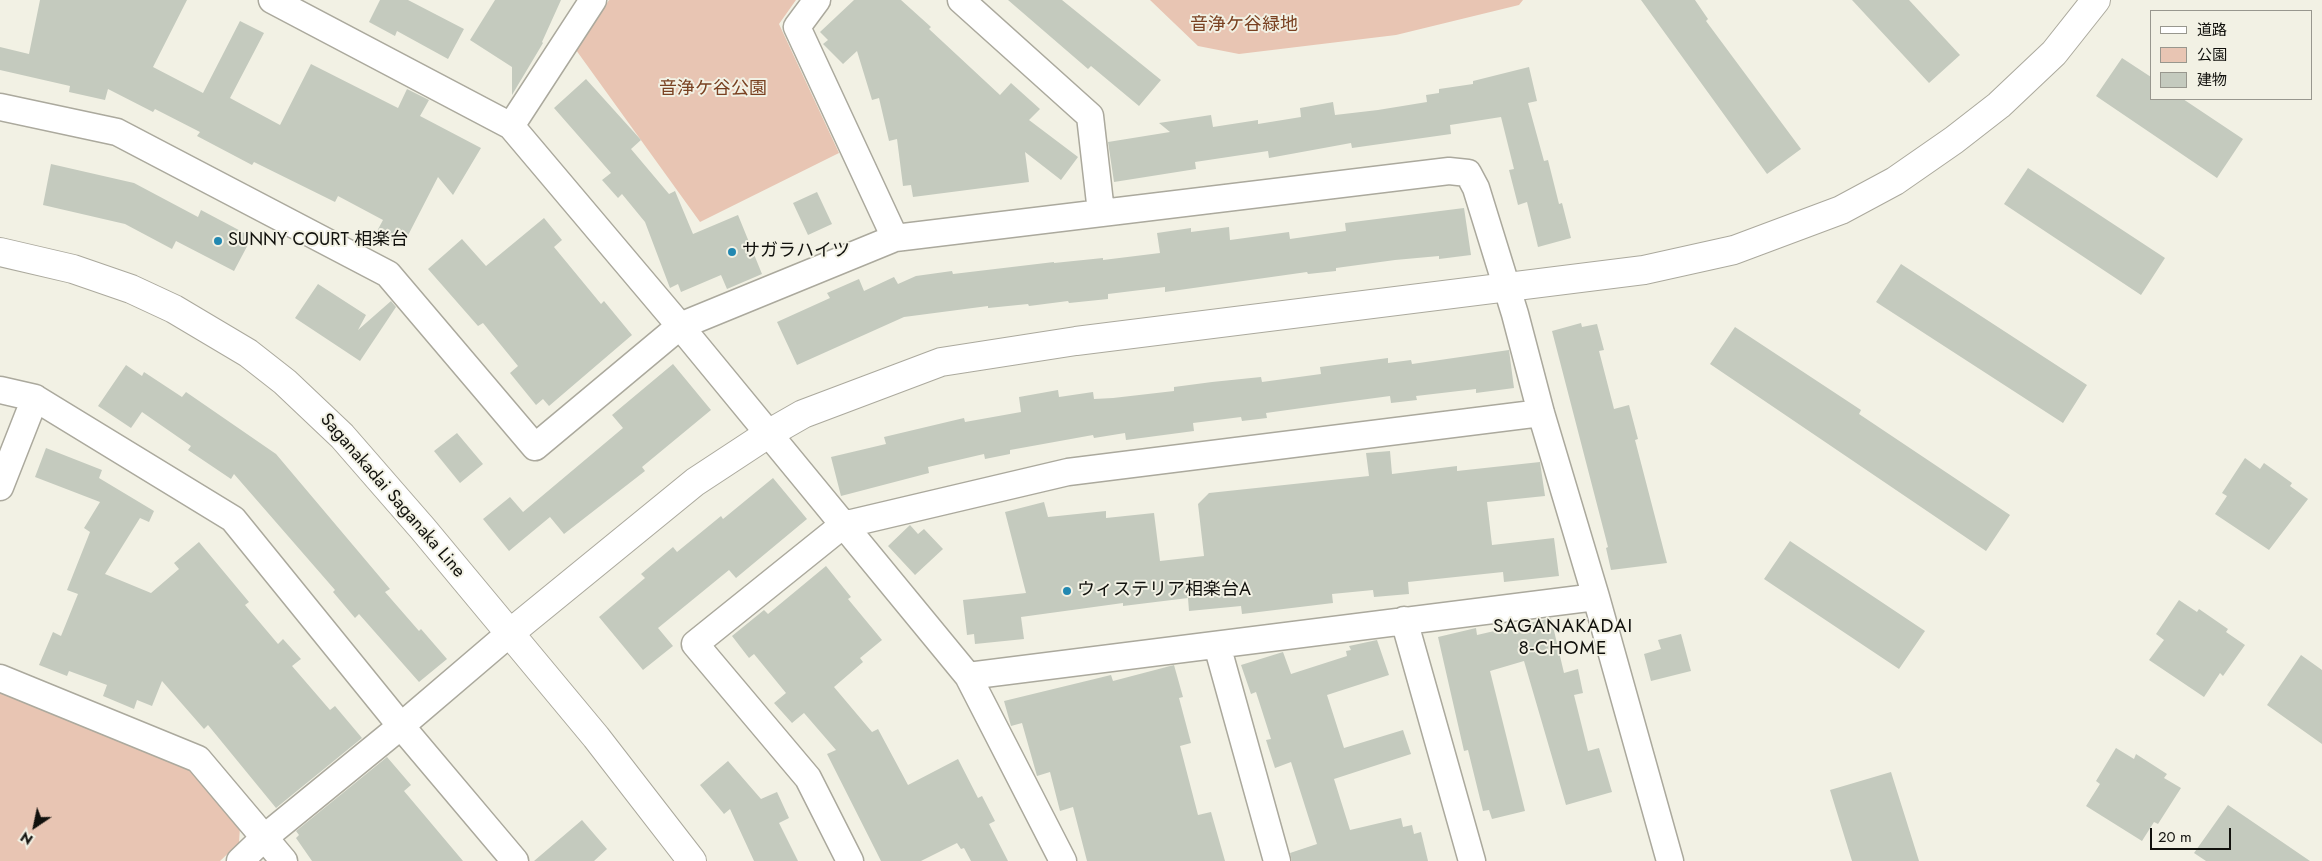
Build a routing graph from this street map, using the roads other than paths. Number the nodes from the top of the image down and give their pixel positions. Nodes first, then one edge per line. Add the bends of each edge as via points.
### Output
1 (272, 0) edge
2 (593, 0) edge
3 (818, 0) edge
4 (962, 0) edge
5 (2096, 0) edge
6 (0, 108) edge
7 (511, 126) junction
8 (1101, 212) junction
9 (895, 238) junction
10 (0, 252) edge
11 (1508, 288) junction
12 (680, 326) junction
13 (0, 390) edge
14 (35, 398) junction
15 (1541, 413) junction
16 (768, 434) junction
17 (0, 487) edge
18 (843, 525) junction
19 (1596, 597) junction
20 (1404, 620) junction
21 (510, 633) junction
22 (1217, 645) junction
23 (968, 676) junction
24 (0, 678) edge
25 (401, 726) junction
26 (265, 837) junction
27 (240, 861) edge
28 (284, 861) edge
29 (515, 861) edge
30 (692, 861) edge
31 (850, 861) edge
32 (1063, 861) edge
33 (1277, 861) edge
34 (1472, 861) edge
35 (1670, 861) edge

1 - 7 street
2 - 7 street
3 - 9 street via 797,26
4 - 8 street via 1090,116
5 - 11 street via 2054,53 2000,105 1895,180 1841,210 1734,250 1644,270
6 - 12 street via 117,132 388,274 535,447
7 - 12 street
8 - 9 street
8 - 11 street via 1449,171 1468,173 1476,188
9 - 12 street
10 - 21 street, Saganakadai Saganaka Line via 73,268 131,289 174,309 248,353 285,382 342,436
11 - 15 street
11 - 16 street via 1076,341 942,362 803,414
12 - 16 street
13 - 14 street
14 - 17 street
14 - 25 street via 233,519
15 - 18 street via 1068,472
15 - 19 street
16 - 18 street
16 - 21 street via 695,482
18 - 23 street
18 - 31 street via 696,644 808,778
19 - 20 street
19 - 35 street
20 - 22 street
20 - 34 street
21 - 25 street
21 - 30 street, Saganakadai Saganaka Line
22 - 23 street
22 - 33 street
23 - 32 street
24 - 26 street via 198,759
25 - 26 street
25 - 29 street
26 - 27 street
26 - 28 street

